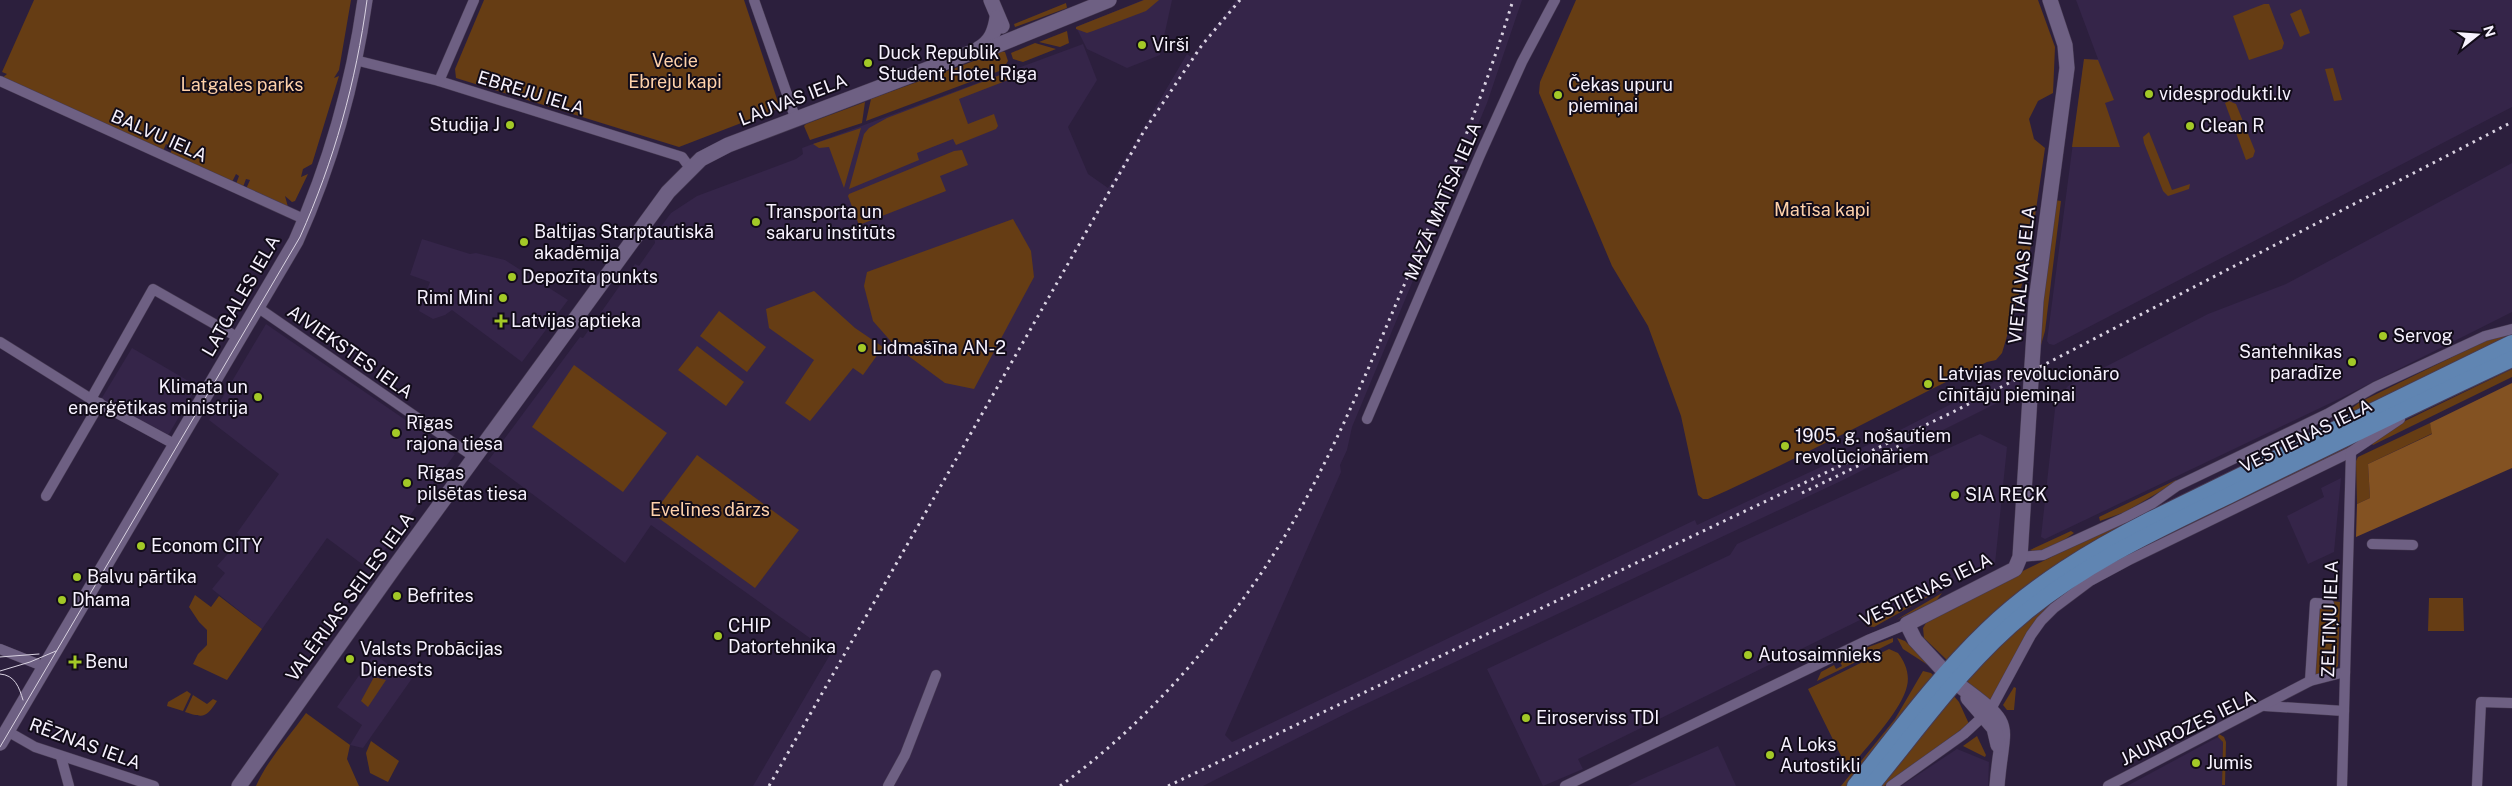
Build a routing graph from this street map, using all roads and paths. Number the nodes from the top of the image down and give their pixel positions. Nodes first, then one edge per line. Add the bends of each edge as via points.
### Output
1 (365, 0) edge
2 (474, 0) edge
3 (754, 0) edge
4 (991, 0) edge
5 (1109, 0) edge
6 (1555, 0) edge
7 (2050, 0) edge
8 (997, 18) junction
9 (1010, 40) junction
10 (970, 53) junction
11 (355, 60) junction
12 (0, 81) edge
13 (439, 81) junction
14 (796, 120) junction
15 (690, 168) junction
16 (306, 220) junction
17 (257, 308) junction
18 (2512, 321) edge
19 (2512, 329) edge
20 (2485, 336) junction
21 (239, 338) junction
22 (0, 342) edge
23 (2512, 343) edge
24 (2512, 359) edge
25 (2429, 398) junction
26 (95, 401) junction
27 (1367, 419) dead end
28 (2297, 429) junction
29 (176, 445) junction
30 (2351, 452) junction
31 (474, 457) junction
32 (2264, 464) junction
33 (46, 496) dead end
34 (2372, 544) dead end
35 (2413, 545) dead end
36 (2020, 558) junction
37 (2328, 604) dead end
38 (1907, 624) junction
39 (0, 649) edge
40 (45, 667) junction
41 (2345, 672) junction
42 (1948, 674) junction
43 (936, 675) dead end
44 (2310, 681) junction
45 (2512, 703) edge
46 (2264, 706) junction
47 (2344, 711) junction
48 (1986, 713) junction
49 (3, 737) edge
50 (62, 757) junction
51 (69, 786) edge
52 (154, 786) edge
53 (239, 786) edge
54 (888, 786) edge
55 (1566, 786) edge
56 (1855, 786) edge
57 (1871, 786) edge
58 (1891, 786) edge
59 (1997, 786) edge
60 (2108, 786) edge
61 (2342, 786) edge
62 (2477, 786) edge

1 - 11 street, LATGALES IELA
2 - 13 street
3 - 14 street
4 - 8 street
5 - 9 street, LAUVAS IELA
6 - 27 street, MAZĀ MATĪSA IELA via 1522,62 1480,155
7 - 36 street, VIETALVAS IELA via 2065,45 2066,68 2036,301
8 - 9 street
8 - 10 street via 985,45
9 - 10 street, LAUVAS IELA
10 - 14 street, LAUVAS IELA
11 - 13 street, EBREJU IELA
11 - 16 street, LATGALES IELA via 345,110
12 - 16 street, BALVU IELA
13 - 15 street, EBREJU IELA via 682,157
14 - 15 street, LAUVAS IELA via 728,145
15 - 31 street, VALĒRIJAS SEILES IELA via 641,228
16 - 17 street, LATGALES IELA
17 - 21 street, LATGALES IELA
17 - 31 street, AIVIEKSTES IELA
18 - 20 street, VESTIENAS IELA
19 - 20 street, VESTIENAS IELA
20 - 28 street, VESTIENAS IELA via 2375,387
21 - 26 street via 153,288
21 - 29 street, LATGALES IELA
22 - 26 street
23 - 32 main road, VESTIENAS IELA
24 - 25 main road, VESTIENAS IELA
25 - 30 street
25 - 42 main road, VESTIENAS IELA via 2109,555 2052,592 1974,660
26 - 29 street
26 - 33 street
28 - 32 street, VESTIENAS IELA
28 - 36 street, VESTIENAS IELA via 2177,486 2124,518 2043,555
29 - 40 street, LATGALES IELA
30 - 41 street, ZELTIŅU IELA
30 - 48 street via 2090,581 2041,621
31 - 53 street, VALĒRIJAS SEILES IELA
32 - 42 main road, VESTIENAS IELA via 2104,543 2073,563 1994,624
34 - 35 street
36 - 38 street, VESTIENAS IELA via 2015,569
37 - 44 street via 2315,603
38 - 42 street via 1915,640
38 - 55 street, VESTIENAS IELA
39 - 40 street
40 - 49 street, LATGALES IELA
41 - 44 street
41 - 47 street, ZELTIŅU IELA
42 - 56 main road
42 - 57 main road
43 - 54 street via 905,755
44 - 46 street
45 - 62 street via 2481,702
46 - 47 street, JAUNROZES IELA
46 - 60 street, JAUNROZES IELA
47 - 61 street, ZELTIŅU IELA
48 - 58 street via 1964,734
48 - 59 street via 2003,726
49 - 50 street, RĒZNAS IELA
50 - 51 street
50 - 52 street, RĒZNAS IELA

